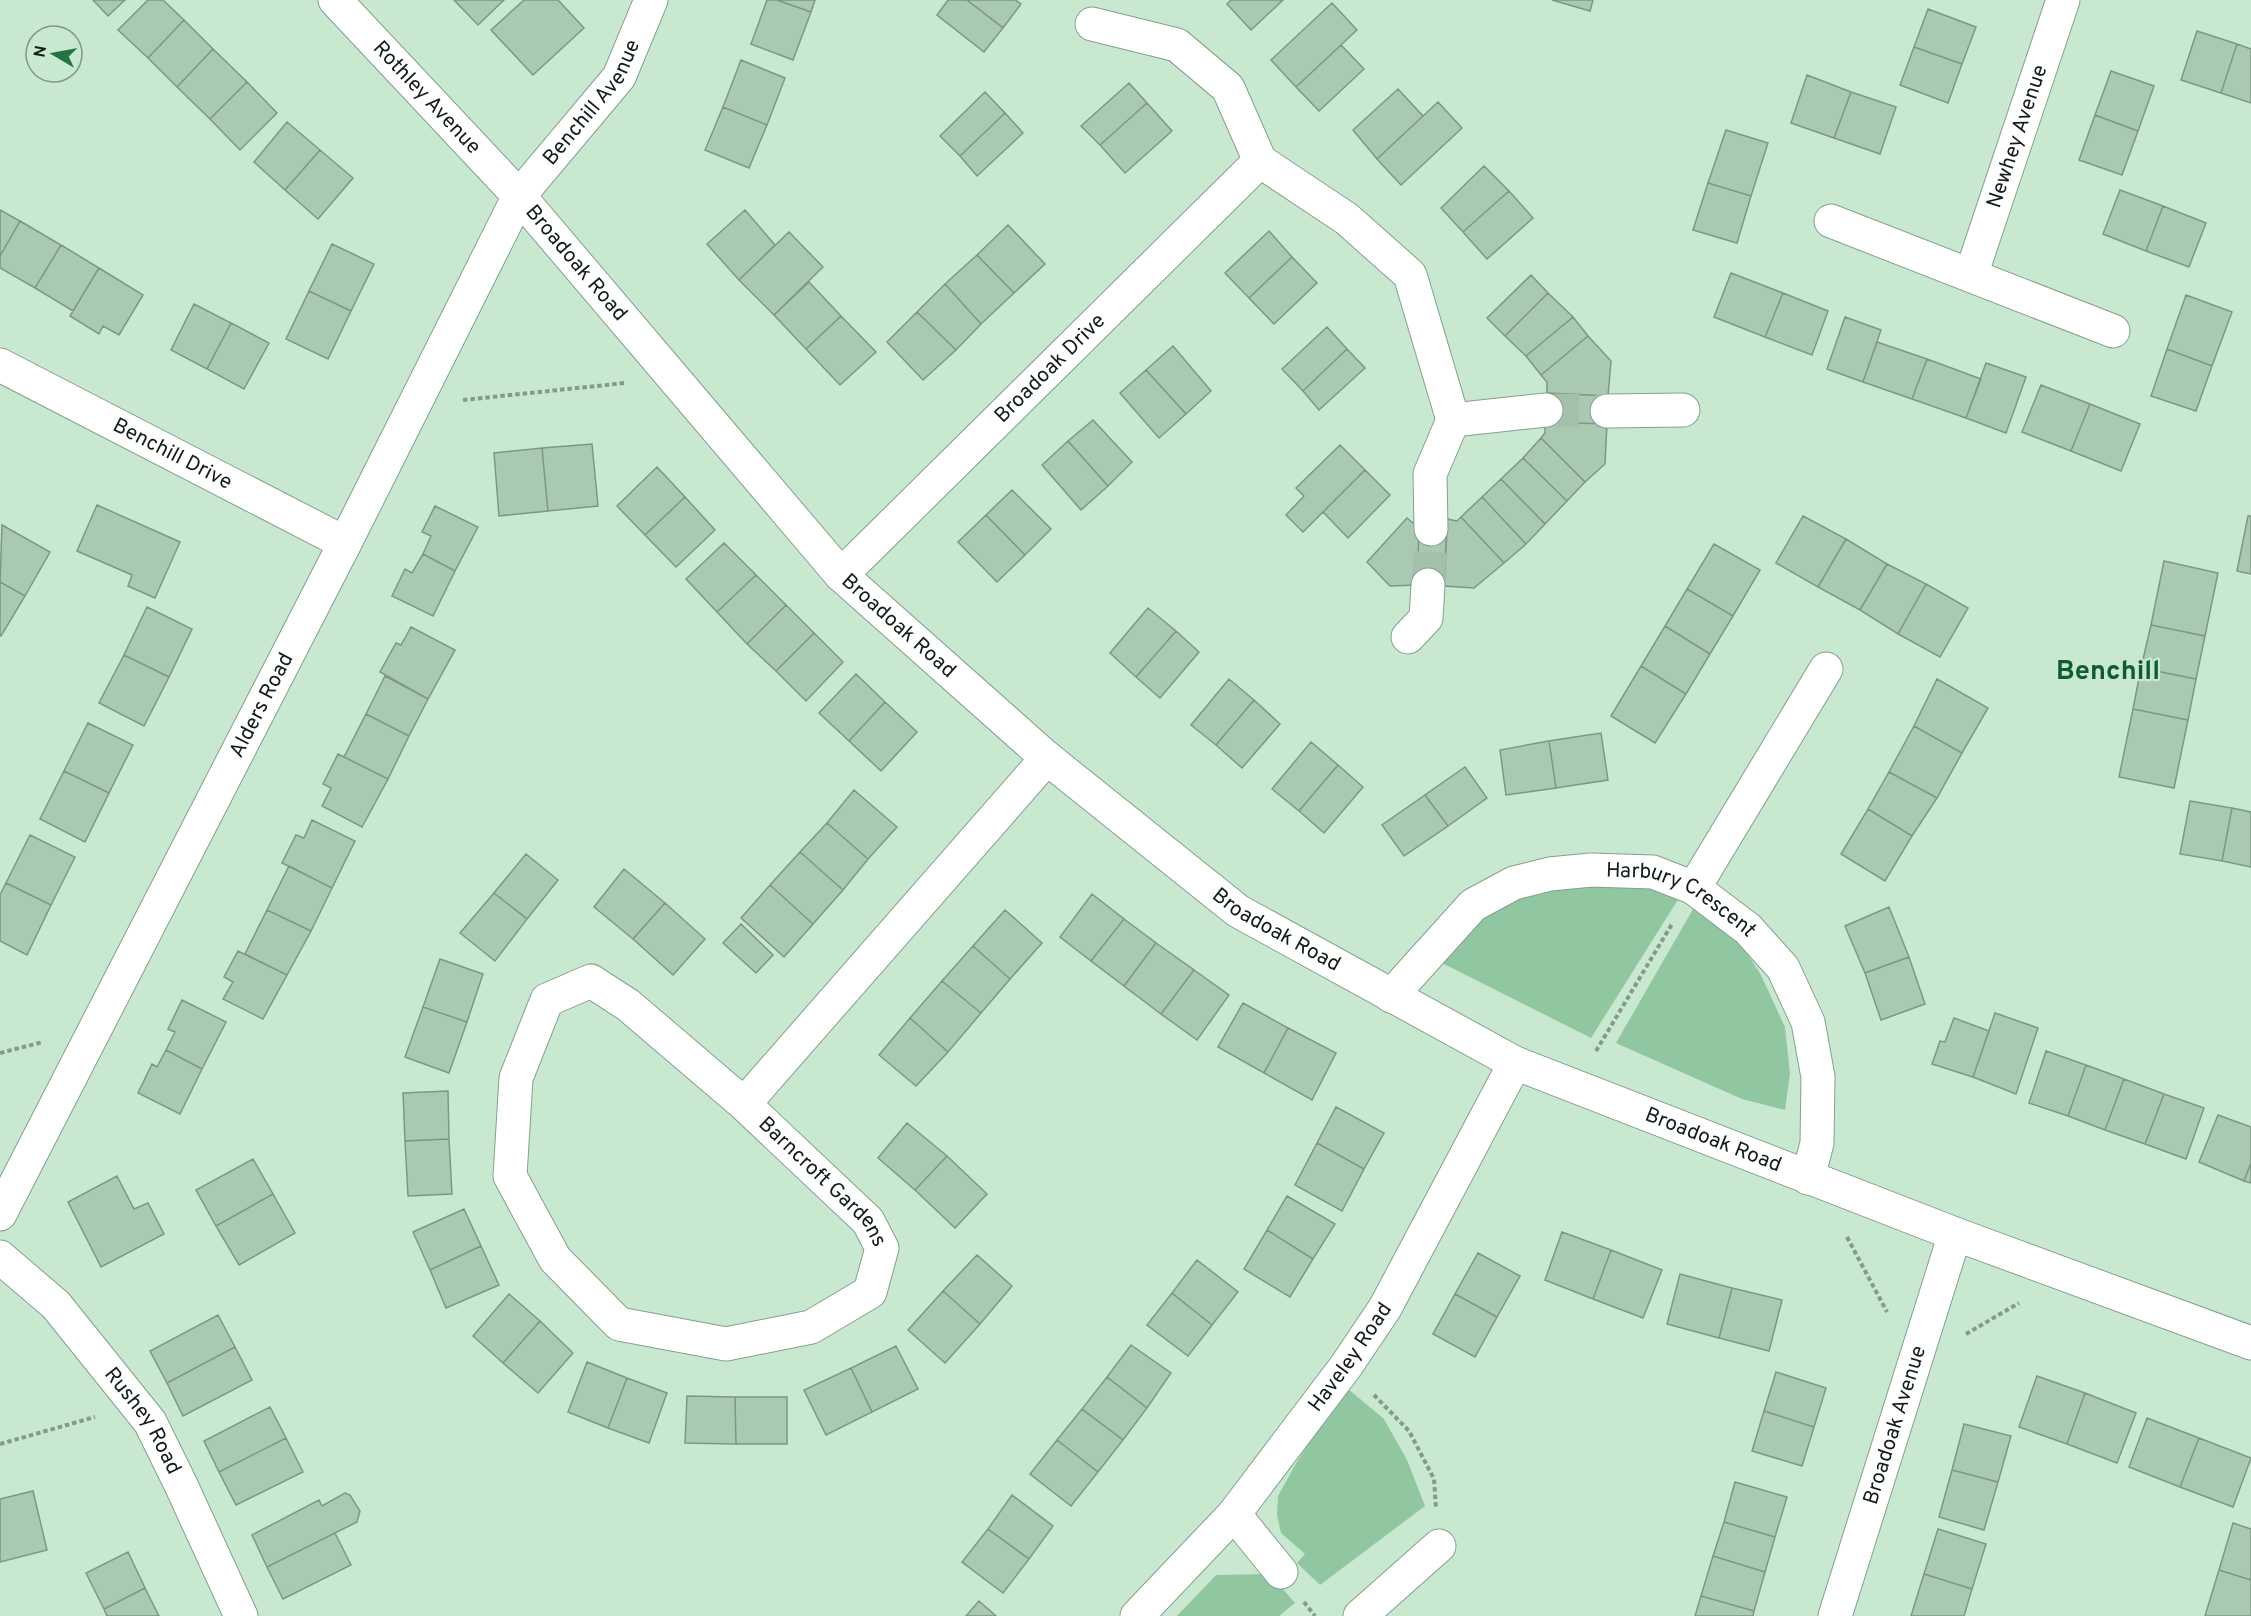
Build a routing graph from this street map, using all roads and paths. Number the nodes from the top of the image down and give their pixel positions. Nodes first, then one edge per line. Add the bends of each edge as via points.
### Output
1 (335, 0) edge
2 (651, 0) edge
3 (2063, 0) edge
4 (1092, 24) dead end
5 (1260, 161) junction
6 (519, 196) junction
7 (1831, 221) dead end
8 (1971, 275) junction
9 (2113, 331) dead end
10 (0, 365) edge
11 (664, 367) junction
12 (420, 393) junction
13 (1546, 410) tunnel mouth
14 (1683, 410) dead end
15 (1607, 411) tunnel mouth
16 (1453, 420) junction
17 (1431, 529) tunnel mouth
18 (345, 543) junction
19 (841, 575) junction
20 (1428, 585) tunnel mouth
21 (1408, 637) dead end
22 (1826, 669) dead end
23 (1047, 758) junction
24 (1694, 888) junction
25 (1391, 996) junction
26 (1515, 1063) junction
27 (1575, 1087) junction
28 (744, 1104) junction
29 (1808, 1178) junction
30 (0, 1214) edge
31 (1955, 1234) junction
32 (0, 1257) edge
33 (2251, 1343) edge
34 (1346, 1366) junction
35 (136, 1405) junction
36 (0, 1444) edge
37 (1234, 1514) junction
38 (1439, 1546) joint
39 (1281, 1572) dead end
40 (241, 1616) edge
41 (1137, 1616) edge
42 (1360, 1616) edge
43 (1835, 1616) edge

1 - 6 street, Rothley Avenue
2 - 6 street, Benchill Avenue via 619,77
3 - 8 street, Newhey Avenue
4 - 5 street via 1177,45 1228,88
5 - 16 street via 1347,219 1410,275
5 - 19 street, Broadoak Drive
6 - 11 street, Broadoak Road
6 - 12 street, Alders Road
7 - 8 street
8 - 9 street
10 - 18 street, Benchill Drive
11 - 12 path via 639,382 444,402
11 - 19 street, Broadoak Road
12 - 18 street, Alders Road
13 - 16 street
14 - 15 street
16 - 17 street via 1430,474
18 - 30 street, Alders Road
19 - 23 street, Broadoak Road
20 - 21 street via 1426,618
22 - 24 street
23 - 25 street, Broadoak Road via 1238,911
23 - 28 street, Barncroft Gardens
24 - 25 street, Harbury Crescent via 1653,872 1591,870 1550,874 1514,884 1473,905
24 - 27 path
24 - 29 street, Harbury Crescent via 1748,929 1782,968 1808,1022 1818,1077 1817,1143
25 - 26 street, Broadoak Road
26 - 27 street, Broadoak Road
26 - 34 street, Haveley Road via 1385,1308
27 - 29 street, Broadoak Road
28 - 28 street, Barncroft Gardens via 628,1005 591,981 547,1000 516,1078 510,1176 555,1259 619,1324 726,1344 812,1327 870,1292 882,1248 868,1221
29 - 31 street, Broadoak Road
31 - 33 street, Broadoak Road
31 - 43 street, Broadoak Avenue
32 - 35 street, Rushey Road via 56,1305
34 - 37 street, Haveley Road
34 - 38 path via 1409,1431 1434,1479
35 - 36 path
35 - 40 street, Rushey Road via 150,1422
37 - 39 street
37 - 41 street, Haveley Road
38 - 42 street

